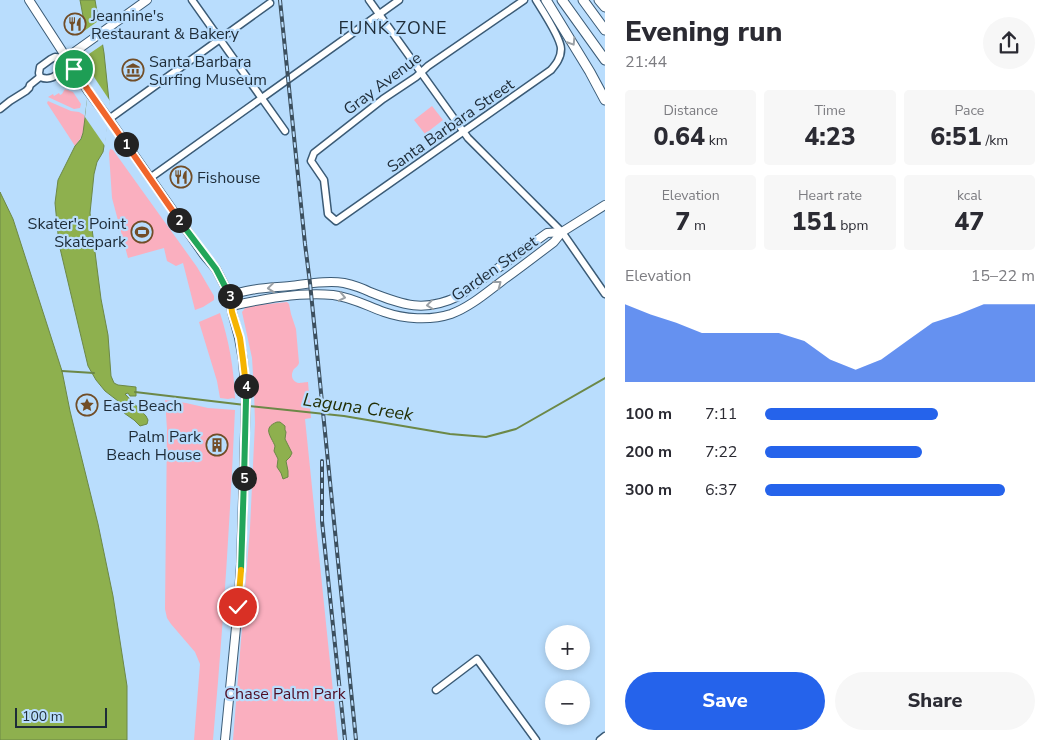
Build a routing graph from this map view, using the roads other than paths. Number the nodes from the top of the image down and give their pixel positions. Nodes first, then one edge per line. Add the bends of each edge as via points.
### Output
1 (29, 0) edge
2 (147, 0) edge
3 (192, 0) edge
4 (369, 0) edge
5 (399, 0) edge
6 (524, 0) edge
7 (536, 0) edge
8 (546, 0) edge
9 (562, 0) edge
10 (583, 0) edge
11 (599, 0) edge
12 (270, 3) dead end
13 (605, 7) edge
14 (379, 14) junction
15 (605, 30) edge
16 (220, 39) junction
17 (66, 58) junction
18 (605, 60) edge
19 (420, 72) junction
20 (40, 77) junction
21 (261, 98) junction
22 (605, 100) edge
23 (0, 110) edge
24 (109, 119) junction
25 (286, 131) dead end
26 (463, 132) junction
27 (150, 178) junction
28 (605, 205) edge
29 (336, 221) joint
30 (562, 232) junction
31 (605, 294) edge
32 (230, 296) junction
33 (231, 306) junction
34 (436, 690) dead end
35 (605, 736) edge
36 (225, 740) edge
37 (536, 740) edge
38 (600, 740) edge

1 - 17 main road
2 - 17 main road
3 - 16 street
4 - 14 street
5 - 14 street
6 - 19 street, Gray Avenue
7 - 26 street, Santa Barbara Street via 559,39 559,60 551,70
8 -> 22 highway
9 - 18 highway
10 - 15 highway
11 - 13 highway
12 - 16 street
14 - 19 street
14 - 21 street
16 - 21 street
16 - 24 street
17 - 20 street via 63,69 51,78
17 - 20 street via 55,57 42,65
17 - 24 main road
19 - 26 street
19 - 29 street, Gray Avenue via 316,150 311,162 324,180 328,214
20 - 23 street
21 - 25 street
21 - 27 street
24 - 27 main road
26 - 29 street, Santa Barbara Street
26 - 30 street
27 - 32 main road via 216,269
28 - 30 main road, Garden Street
30 - 31 street
30 -> 32 main road, Garden Street via 547,233 459,296 439,304 406,305 354,285 337,282 258,289
33 -> 30 main road, Garden Street via 293,296 333,295 396,315 421,318 449,314 479,298 554,242
32 - 33 main road
33 - 36 main road via 240,338 246,414 241,564
34 - 37 street via 477,659
35 - 38 street

